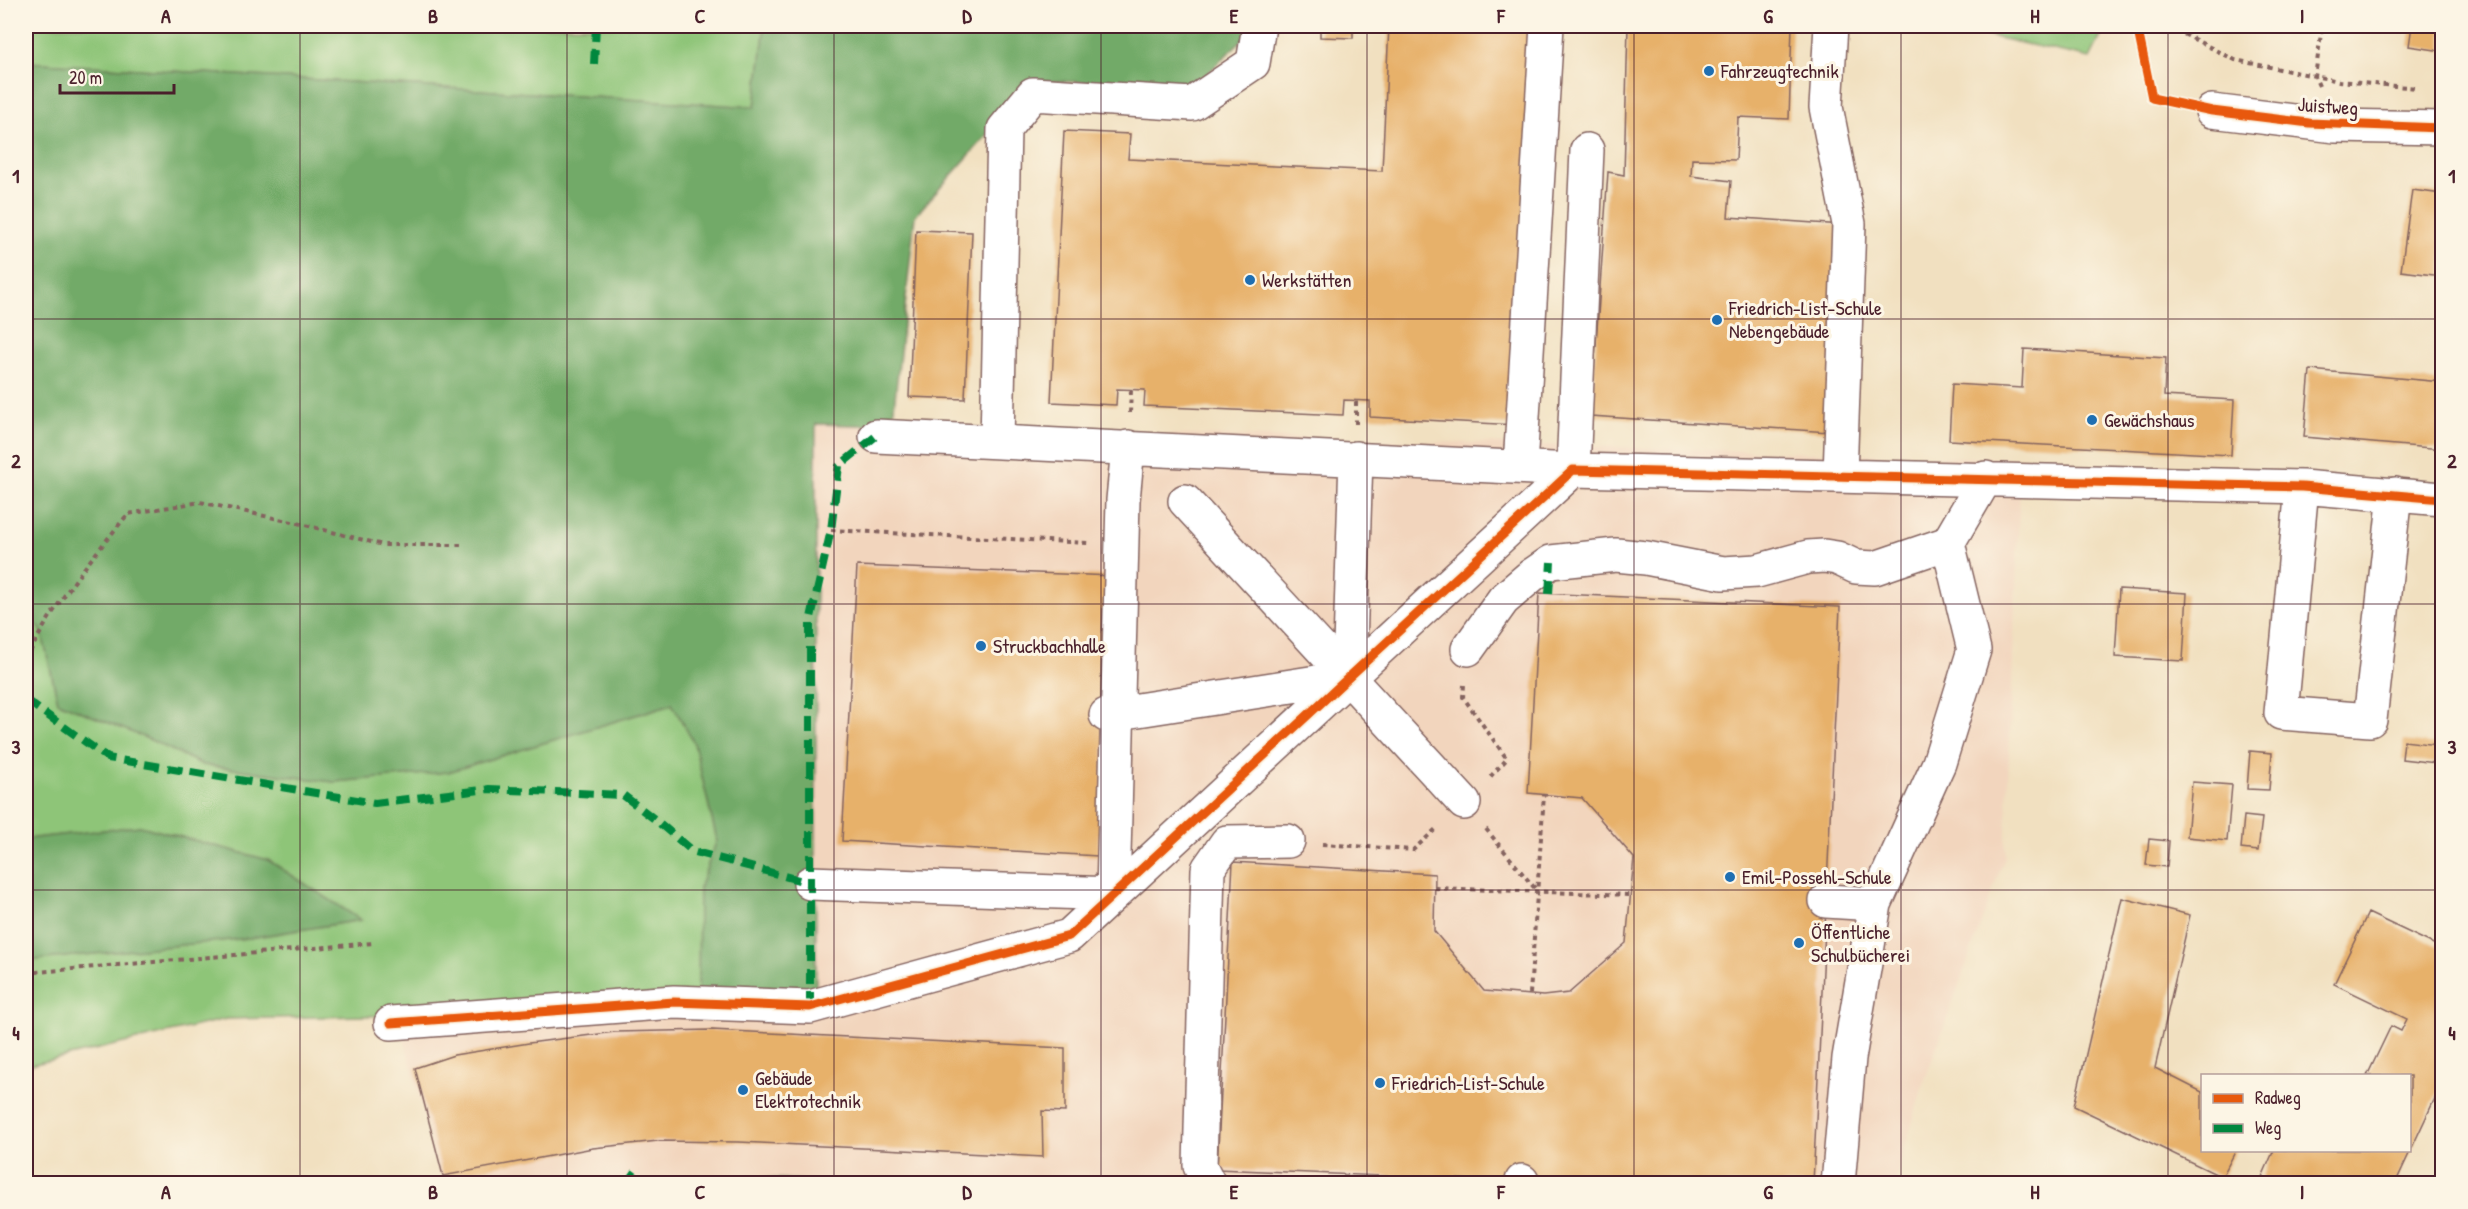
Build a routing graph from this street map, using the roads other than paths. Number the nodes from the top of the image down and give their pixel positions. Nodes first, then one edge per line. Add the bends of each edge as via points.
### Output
1 (1258, 26) edge
2 (1547, 26) edge
3 (1831, 26) edge
4 (2212, 111) dead end
5 (2442, 128) edge
6 (1587, 150) dead end
7 (876, 436) dead end
8 (997, 441) junction
9 (1128, 447) junction
10 (1356, 458) junction
11 (1520, 466) junction
12 (1573, 470) junction
13 (1840, 475) junction
14 (1986, 478) junction
15 (2302, 487) junction
16 (2395, 494) junction
17 (2442, 499) edge
18 (1185, 501) dead end
19 (1947, 543) junction
20 (1468, 649) dead end
21 (1349, 677) junction
22 (1111, 715) junction
23 (1464, 804) road end
24 (1288, 841) dead end
25 (810, 883) dead end
26 (1826, 901) dead end
27 (1875, 904) junction
28 (391, 1023) dead end
29 (1209, 1184) edge
30 (1838, 1184) edge

1 - 8 street via 1253,63 1192,104 1033,94 1004,129
2 - 11 street
3 - 13 street via 1826,107 1850,224
4 - 5 street, Juistweg via 2335,126
6 - 12 street
7 - 8 street
8 - 9 street
9 - 10 street
9 - 22 street
10 - 11 street
10 - 21 street
11 - 12 street
12 - 13 street
12 - 21 street
13 - 14 street
14 - 15 street
14 - 19 street
15 - 16 street
15 - 16 street via 2281,713 2370,720
16 - 17 street
18 - 21 street
19 - 20 street via 1875,568 1856,567 1824,556 1757,571 1723,573 1616,555 1551,562 1503,600
19 - 27 street via 1974,650 1939,763
21 - 22 street
21 - 23 street
21 - 28 street via 1069,936 810,1007 674,1002
22 - 25 street via 1113,894
24 - 29 street via 1227,842 1221,871 1200,1166
26 - 27 street
27 - 30 street via 1849,1058

